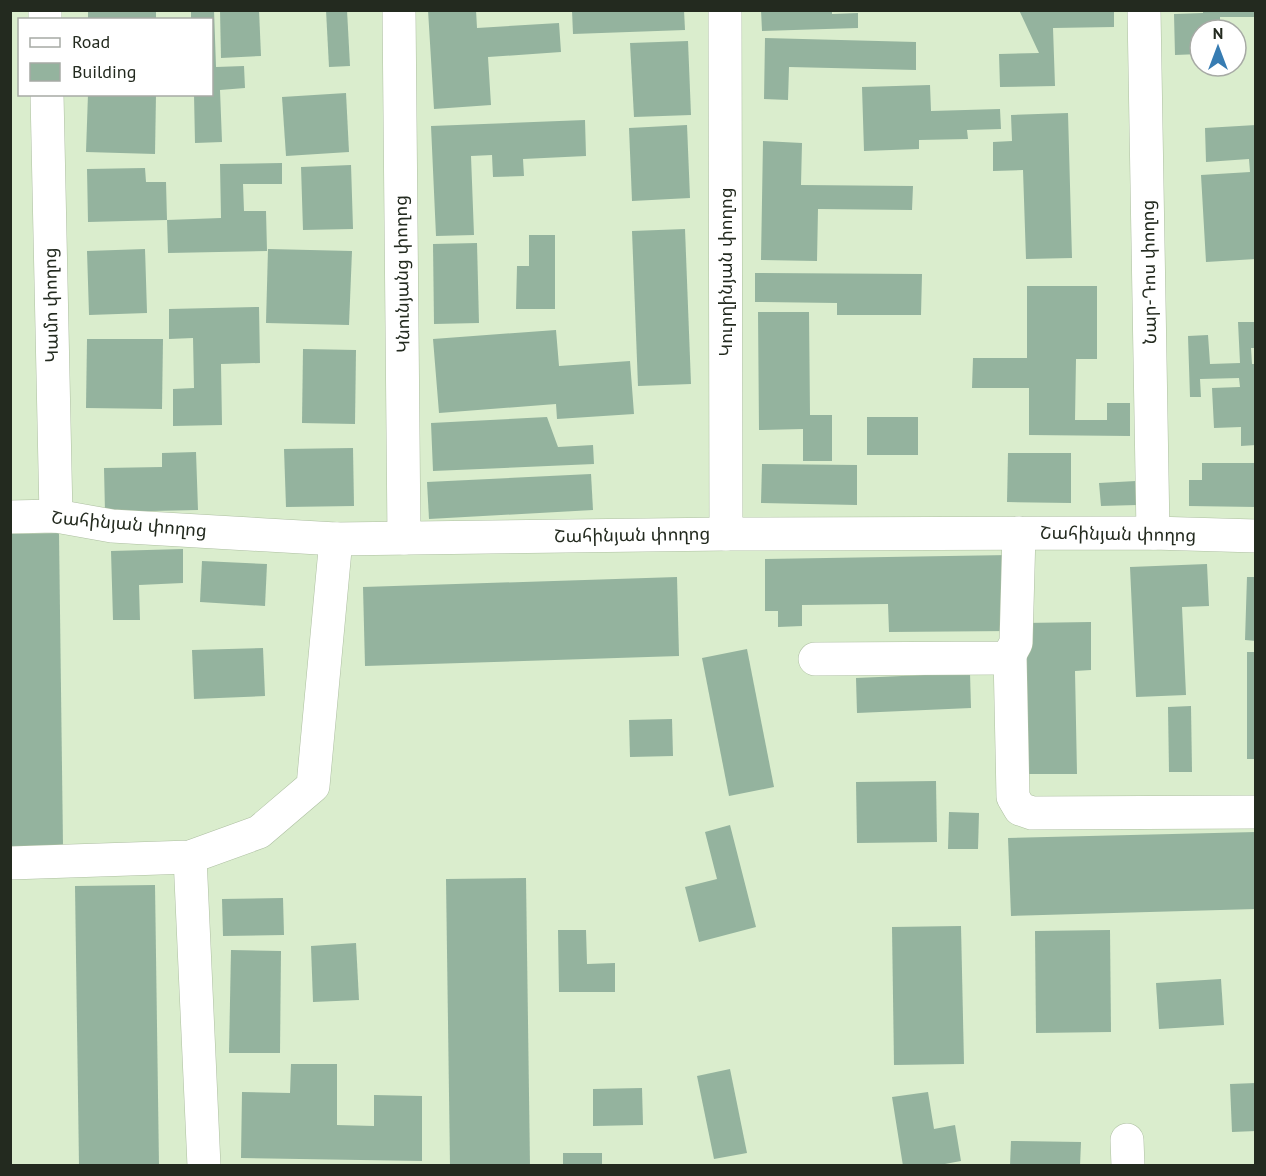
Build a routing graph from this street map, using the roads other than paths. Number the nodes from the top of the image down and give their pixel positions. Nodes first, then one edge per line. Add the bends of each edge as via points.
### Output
1 (399, 10) edge
2 (725, 10) edge
3 (1144, 10) edge
4 (47, 96) edge
5 (56, 516) junction
6 (10, 517) edge
7 (1019, 533) junction
8 (1153, 533) junction
9 (726, 534) junction
10 (1256, 536) edge
11 (404, 538) junction
12 (336, 539) junction
13 (1010, 654) junction
14 (815, 659) dead end
15 (1256, 812) edge
16 (190, 857) junction
17 (10, 863) edge
18 (204, 1166) edge

1 - 11 street, Կնունյանց փողոց
2 - 9 street, Կուրղինյան փողոց
3 - 8 street, Նար-Դոս փողոց
4 - 5 street, Կամո փողոց
5 - 6 street, Շահինյան փողոց
5 - 12 street, Շահինյան փողոց via 112,526
7 - 8 street, Շահինյան փողոց
7 - 9 street, Շահինյան փողոց
7 - 13 street via 1016,643
8 - 10 street, Շահինյան փողոց
9 - 11 street, Շահինյան փողոց
11 - 12 street, Շահինյան փողոց
12 - 16 street via 313,786 259,831
13 - 14 street via 1003,658
13 - 15 street via 1013,797 1020,809 1032,813
16 - 17 street
16 - 18 street

